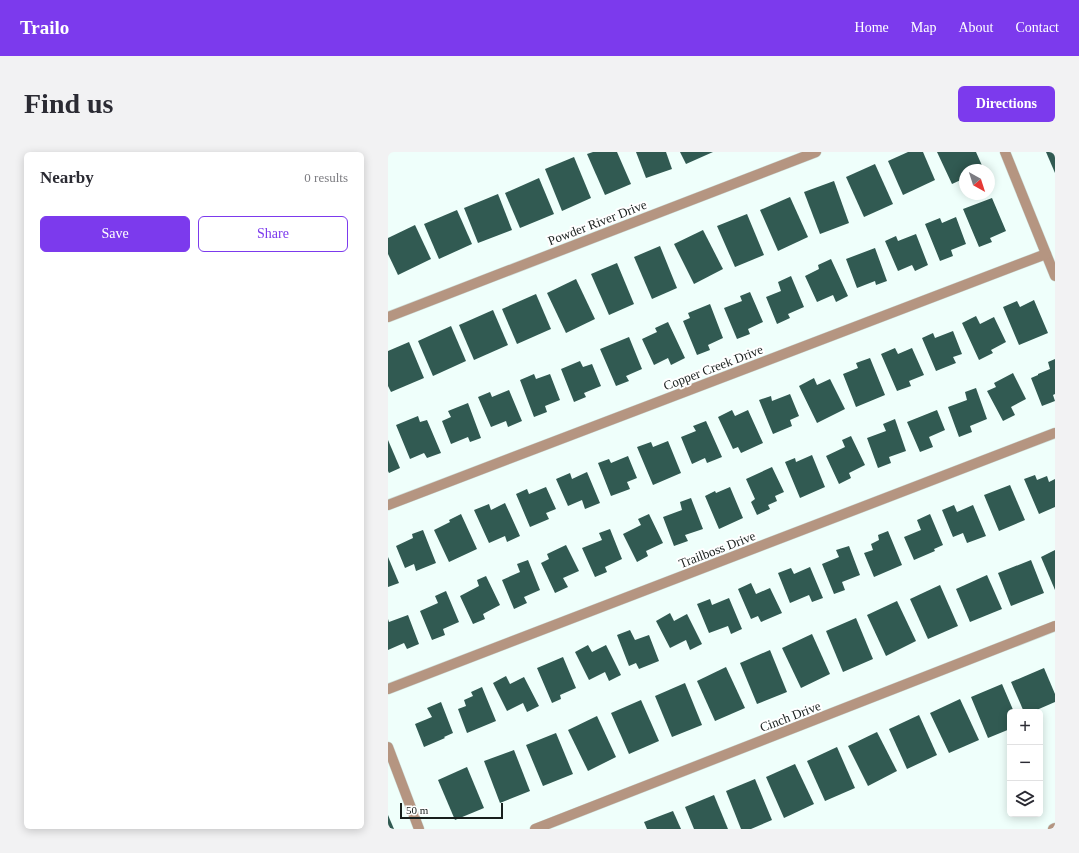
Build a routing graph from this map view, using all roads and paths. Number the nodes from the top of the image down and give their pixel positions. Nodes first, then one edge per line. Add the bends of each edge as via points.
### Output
1 (816, 152) edge
2 (1006, 152) edge
3 (1046, 254) junction
4 (1055, 276) edge
5 (388, 317) edge
6 (1055, 433) edge
7 (388, 505) edge
8 (1055, 626) edge
9 (388, 689) edge
10 (388, 747) edge
11 (419, 829) edge
12 (535, 829) edge

1 - 5 street, Powder River Drive
2 - 3 street
3 - 4 street
3 - 7 street, Copper Creek Drive
6 - 9 street, Trailboss Drive
8 - 12 street, Cinch Drive
10 - 11 street

